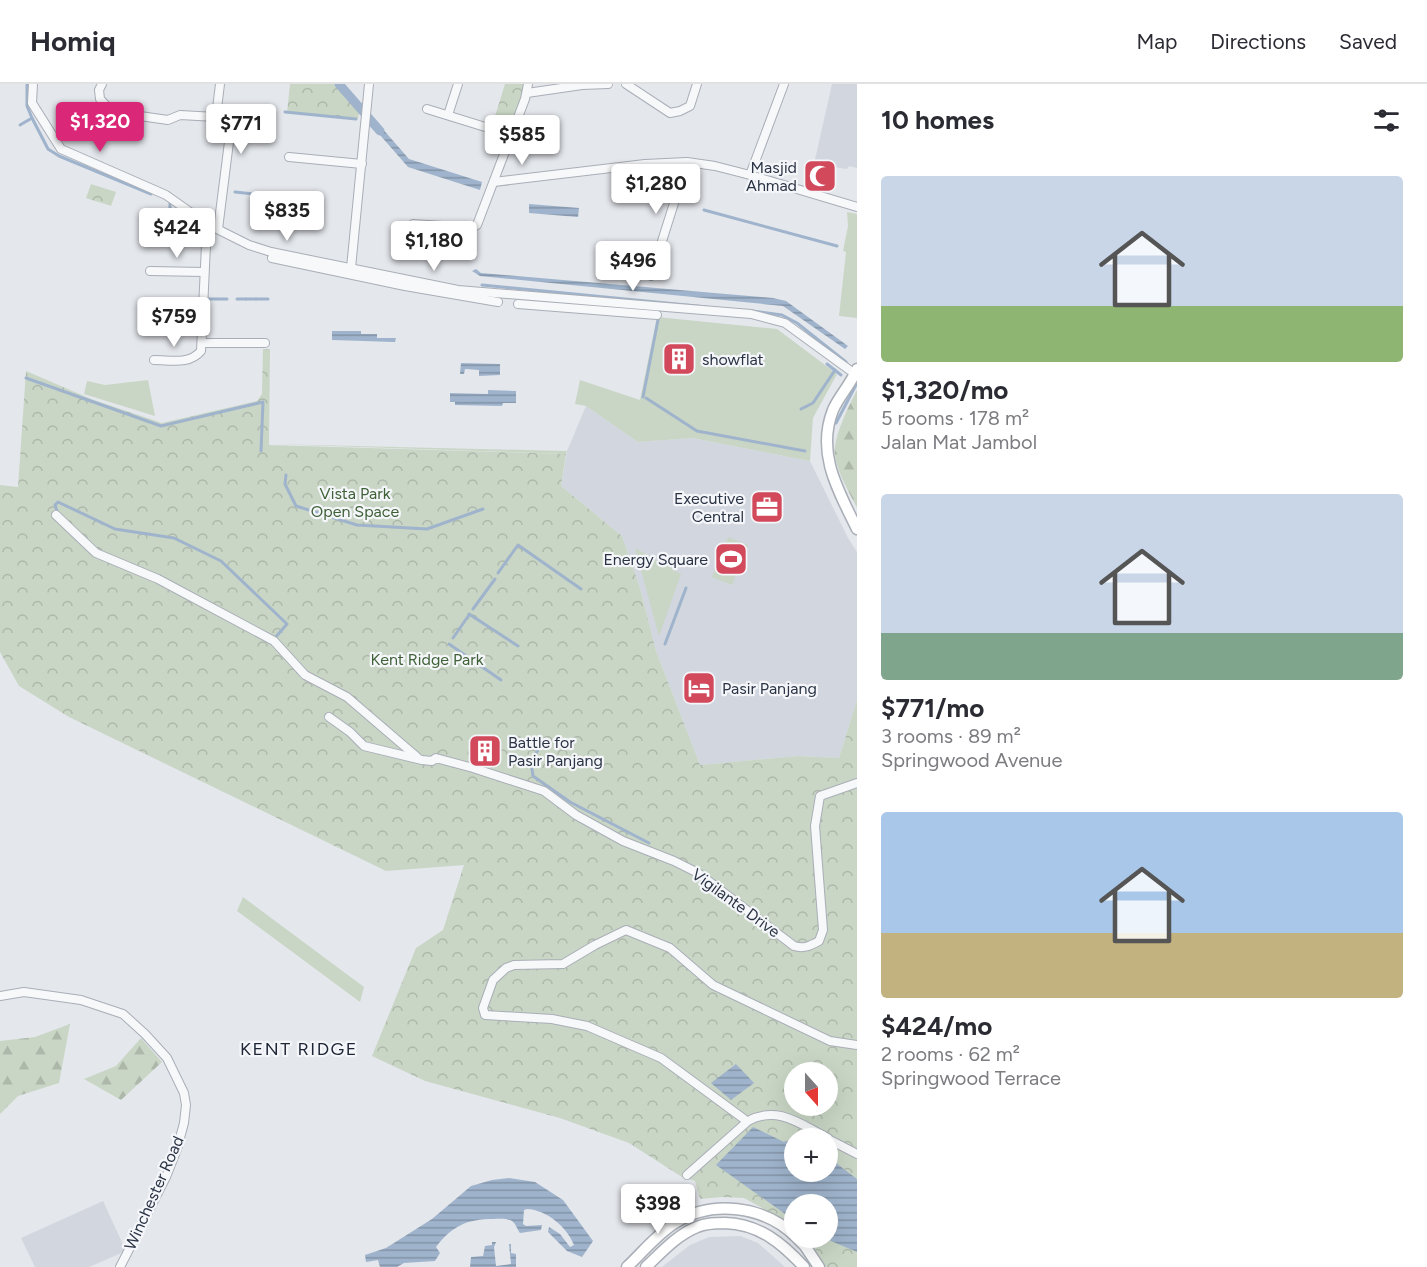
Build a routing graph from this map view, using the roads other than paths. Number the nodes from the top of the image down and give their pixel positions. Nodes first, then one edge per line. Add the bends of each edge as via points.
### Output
1 (33, 84) edge
2 (102, 84) edge
3 (220, 84) edge
4 (369, 84) edge
5 (458, 84) edge
6 (583, 84) edge
7 (608, 84) edge
8 (626, 84) edge
9 (697, 84) edge
10 (784, 84) edge
11 (527, 88) edge
12 (427, 109) dead end
13 (448, 115) junction
14 (216, 117) junction
15 (512, 135) junction
16 (289, 157) dead end
17 (687, 162) junction
18 (362, 164) junction
19 (750, 175) junction
20 (494, 182) junction
21 (857, 207) edge
22 (207, 224) junction
23 (413, 224) dead end
24 (218, 228) junction
25 (272, 258) dead end
26 (351, 268) junction
27 (150, 271) dead end
28 (204, 272) junction
29 (651, 276) dead end
30 (498, 302) dead end
31 (518, 304) dead end
32 (657, 315) dead end
33 (202, 343) junction
34 (265, 343) dead end
35 (154, 360) dead end
36 (856, 372) edge
37 (56, 515) dead end
38 (857, 529) edge
39 (329, 717) dead end
40 (418, 758) junction
41 (857, 783) edge
42 (0, 996) edge
43 (857, 1045) edge
44 (744, 1119) dead end
45 (807, 1128) edge
46 (838, 1144) edge
47 (857, 1154) edge
48 (687, 1175) dead end
49 (784, 1226) edge
50 (806, 1248) edge
51 (120, 1267) edge
52 (627, 1267) edge
53 (646, 1267) edge
54 (804, 1267) edge
55 (819, 1267) edge

1 - 22 street via 32,103 61,149 166,195
2 - 14 street via 100,99 112,112 168,120 180,116
3 - 14 street
4 - 18 street
5 - 13 street
6 - 7 street
6 - 11 street
8 - 9 street via 670,113 690,105
10 - 19 street
11 - 15 street
12 - 13 street
13 - 15 street
14 - 24 street via 230,134
15 - 20 street
16 - 18 street
17 - 19 street
17 - 20 street
17 - 29 street
18 - 26 street
19 - 21 street
20 - 23 street via 477,225 472,228
22 - 24 street
22 - 28 street
24 - 26 street via 271,252
25 - 30 street
26 - 36 street via 458,290 776,319
27 - 28 street
28 - 33 street
31 - 32 street
33 - 34 street
33 - 35 street via 195,358
36 - 38 main road via 834,409 827,435 827,458
37 - 40 street via 96,553 158,579 274,641 305,675 347,697
39 - 40 street via 364,746
40 - 41 street, Vigilante Drive via 459,763 544,791 623,841 698,873 800,948 819,941 823,930 815,826 820,796
42 - 51 street, Winchester Road via 24,992 81,1000 123,1014 167,1058 184,1093 184,1123 177,1149
43 - 44 street via 830,1041 713,985 670,948 626,930 563,964 514,965 493,980 483,1008 485,1015 552,1019 588,1026 661,1058
45 - 48 street via 784,1116 758,1116 747,1121
46 - 47 street
49 - 52 main road via 762,1214 712,1208 673,1224
50 - 55 main road
53 - 54 main road via 682,1235 710,1223 745,1225 765,1233 787,1248

